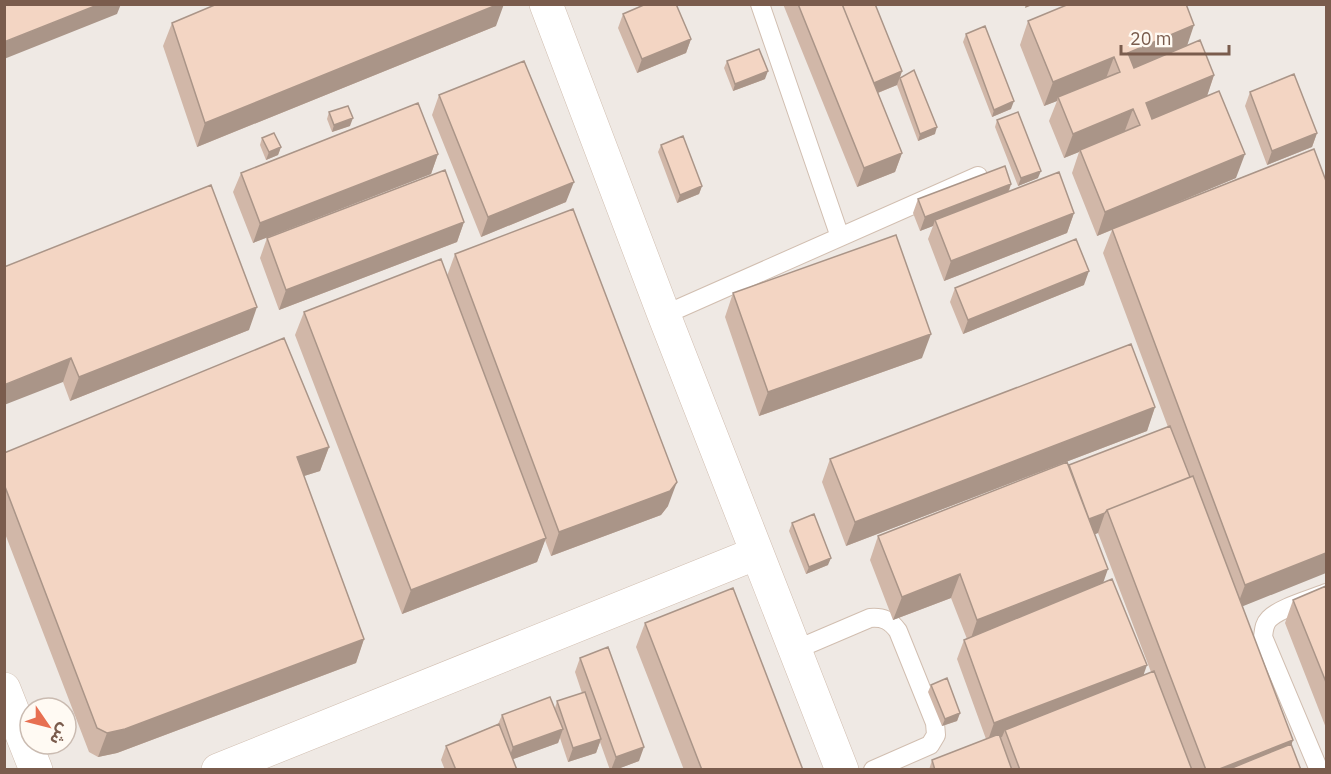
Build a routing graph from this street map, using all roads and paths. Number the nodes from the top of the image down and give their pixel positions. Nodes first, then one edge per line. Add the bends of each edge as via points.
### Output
1 (546, 4) edge
2 (760, 4) edge
3 (978, 176) edge
4 (840, 237) junction
5 (664, 315) junction
6 (757, 553) junction
7 (1326, 593) edge
8 (795, 650) junction
9 (4, 689) edge
10 (36, 770) edge
11 (218, 770) edge
12 (842, 770) edge
13 (873, 770) edge
14 (1319, 770) edge

1 - 5 street
2 - 4 lane
3 - 4 lane
4 - 5 lane
5 - 6 street
6 - 8 street
6 - 11 street
7 - 14 lane via 1270,618 1263,637
8 - 12 street
8 - 13 lane via 870,618 891,621 898,631 935,723 936,735 925,748
9 - 10 street

